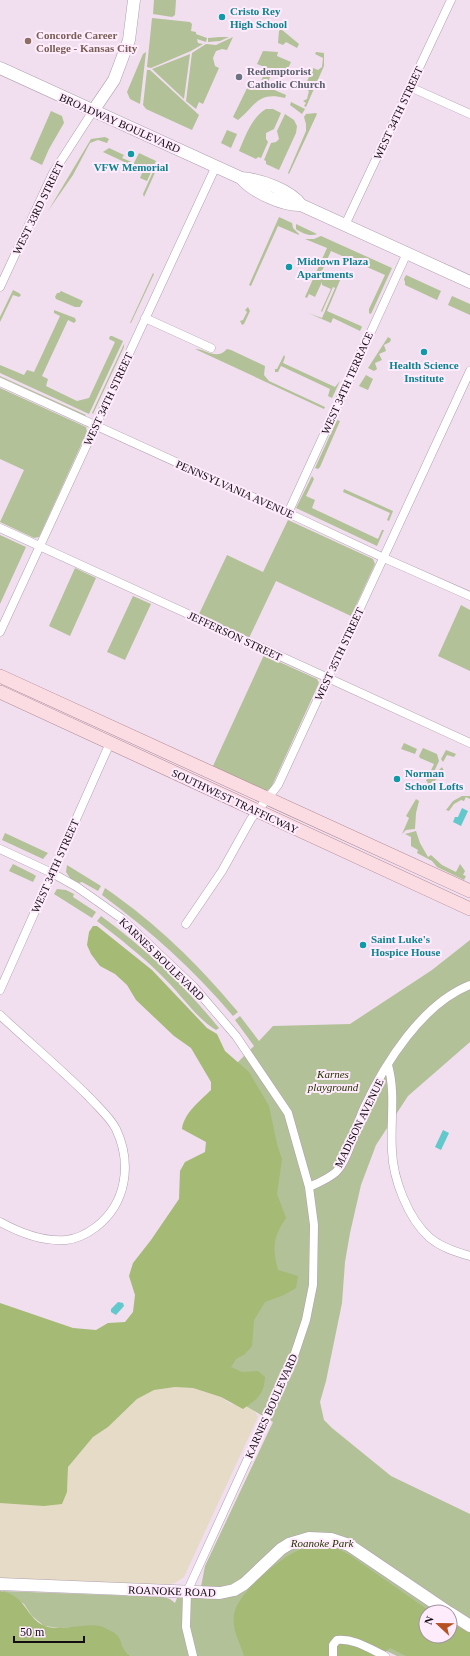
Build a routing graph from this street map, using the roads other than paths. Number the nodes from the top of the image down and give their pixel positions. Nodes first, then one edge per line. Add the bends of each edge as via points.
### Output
1 (134, 0) edge
2 (451, 0) edge
3 (0, 68) edge
4 (410, 87) junction
5 (93, 111) junction
6 (470, 114) edge
7 (216, 166) junction
8 (345, 225) junction
9 (407, 253) junction
10 (470, 282) edge
11 (0, 287) edge
12 (145, 318) junction
13 (211, 348) dead end
14 (470, 371) edge
15 (0, 382) edge
16 (95, 426) junction
17 (288, 513) junction
18 (0, 528) edge
19 (40, 546) junction
20 (384, 558) junction
21 (470, 596) edge
22 (0, 632) edge
23 (0, 676) edge
24 (328, 678) junction
25 (0, 692) edge
26 (110, 743) junction
27 (470, 743) edge
28 (269, 798) junction
29 (258, 812) junction
30 (0, 849) edge
31 (52, 873) junction
32 (470, 891) edge
33 (470, 909) edge
34 (186, 924) dead end
35 (470, 985) edge
36 (0, 990) edge
37 (0, 1015) edge
38 (388, 1065) junction
39 (309, 1187) junction
40 (0, 1222) edge
41 (470, 1256) edge
42 (0, 1584) edge
43 (187, 1592) junction
44 (436, 1604) edge
45 (458, 1619) edge
46 (470, 1626) edge
47 (193, 1656) edge
48 (333, 1656) edge
49 (385, 1656) edge

1 - 5 main road via 129,40 122,60 114,80
2 - 4 street, WEST 34TH STREET
3 - 5 main road, BROADWAY BOULEVARD
4 - 6 street
4 - 8 street, WEST 34TH STREET
5 - 7 main road, BROADWAY BOULEVARD
5 - 11 street, WEST 33RD STREET via 53,173
7 - 8 main road, BROADWAY BOULEVARD via 241,178 258,180 276,188 293,196 301,205
7 - 12 street, WEST 34TH STREET
8 - 9 main road, BROADWAY BOULEVARD
9 - 10 main road, BROADWAY BOULEVARD
9 - 17 street, WEST 34TH TERRACE
12 - 13 street
12 - 16 street, WEST 34TH STREET
14 - 20 street, WEST 35TH STREET
15 - 16 street, PENNSYLVANIA AVENUE
16 - 17 street, PENNSYLVANIA AVENUE
16 - 19 street, WEST 34TH STREET
17 - 20 street, PENNSYLVANIA AVENUE
18 - 19 street, JEFFERSON STREET
19 - 22 street, WEST 34TH STREET
19 - 24 street, JEFFERSON STREET
20 - 21 street, PENNSYLVANIA AVENUE
20 - 24 street, WEST 35TH STREET
23 - 28 main road, SOUTHWEST TRAFFICWAY
24 - 27 street, JEFFERSON STREET
24 - 28 street, WEST 35TH STREET via 278,785
25 - 26 main road, SOUTHWEST TRAFFICWAY
26 - 29 main road, SOUTHWEST TRAFFICWAY
26 - 31 street, WEST 34TH STREET
28 - 29 street, WEST 35TH STREET
28 - 32 main road, SOUTHWEST TRAFFICWAY
29 - 33 main road, SOUTHWEST TRAFFICWAY
29 - 34 street, WEST 35TH STREET via 251,819 222,871
30 - 31 street, KARNES BOULEVARD
31 - 36 street, WEST 34TH STREET
31 - 39 street, KARNES BOULEVARD via 121,918 194,987 236,1036 288,1113
35 - 38 street, MADISON AVENUE via 449,996 432,1010 403,1043
37 - 40 street via 62,1070 106,1115 123,1146 126,1165 124,1184 118,1202 105,1220 88,1233 67,1240 43,1240
38 - 39 street, MADISON AVENUE via 364,1108 347,1153 337,1171
38 - 41 street via 393,1085 392,1151 395,1175 411,1215 429,1237 449,1250
39 - 43 street, KARNES BOULEVARD via 314,1224 313,1285 306,1320 292,1362
42 - 43 main road, ROANOKE ROAD
43 - 44 main road, ROANOKE ROAD via 220,1593 234,1590 289,1544 309,1538 331,1538 349,1545
43 - 47 street, KARNES BOULEVARD via 186,1627
45 - 46 main road, ROANOKE ROAD
48 - 49 street via 333,1645 337,1640 344,1639

